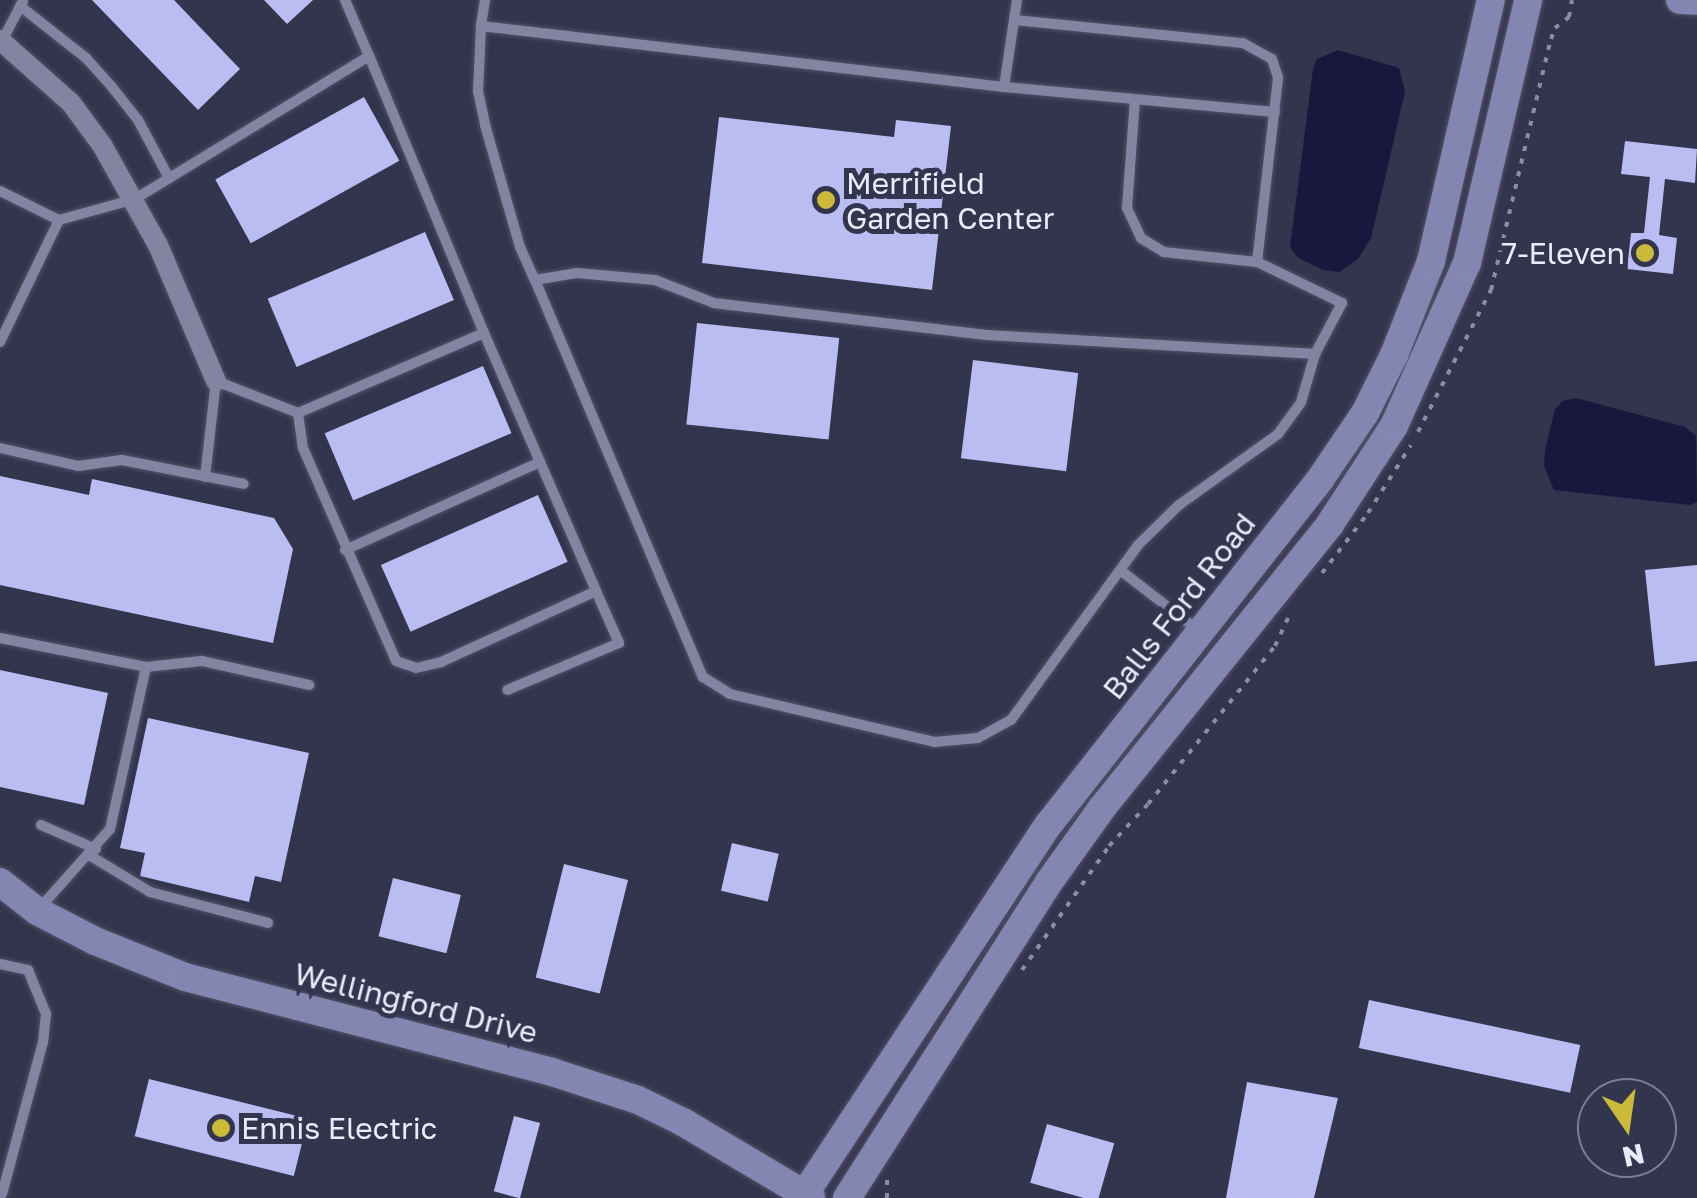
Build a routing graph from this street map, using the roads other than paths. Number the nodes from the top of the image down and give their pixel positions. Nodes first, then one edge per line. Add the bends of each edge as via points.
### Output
1 (345, 0) edge
2 (485, 0) edge
3 (1017, 0) edge
4 (1491, 0) edge
5 (1528, 0) edge
6 (1680, 0) edge
7 (1697, 2) edge
8 (22, 3) edge
9 (1015, 20) junction
10 (480, 26) junction
11 (1, 40) edge
12 (368, 56) junction
13 (1004, 87) junction
14 (1136, 100) junction
15 (1275, 112) junction
16 (169, 178) junction
17 (0, 191) edge
18 (135, 198) junction
19 (59, 220) junction
20 (1257, 262) junction
21 (535, 280) junction
22 (484, 333) junction
23 (0, 342) edge
24 (1314, 354) junction
25 (216, 381) junction
26 (298, 413) junction
27 (0, 448) edge
28 (540, 462) junction
29 (205, 476) junction
30 (244, 484) dead end
31 (346, 550) junction
32 (1120, 570) junction
33 (596, 591) junction
34 (1200, 632) junction
35 (0, 638) edge
36 (146, 667) junction
37 (309, 684) dead end
38 (507, 690) dead end
39 (1188, 702) junction
40 (41, 825) dead end
41 (92, 852) junction
42 (0, 882) edge
43 (36, 912) junction
44 (268, 923) dead end
45 (0, 964) edge
46 (2, 1194) edge
47 (806, 1197) edge
48 (848, 1198) edge

1 - 12 lane
2 - 10 lane
3 - 9 lane
4 - 34 main road, Balls Ford Road via 1445,212 1394,355 1321,478
5 - 39 main road via 1470,253 1420,378 1350,498
6 - 7 main road
8 - 11 lane
8 - 16 lane via 112,88
9 - 13 lane
9 - 15 lane via 1243,43 1272,59
10 - 13 lane
10 - 21 lane via 482,108
11 - 18 street via 71,102
12 - 16 lane
12 - 22 lane
13 - 14 lane
14 - 15 lane
14 - 20 lane via 1126,208 1141,238 1164,252
15 - 20 lane
16 - 18 lane
17 - 19 lane
18 - 19 lane
18 - 25 street
19 - 23 lane
20 - 24 lane via 1342,303
21 - 24 lane via 577,273 655,280 714,303 988,336
21 - 32 lane via 696,664 703,677 730,694 934,742 978,738 1011,720
22 - 26 lane
22 - 28 lane
24 - 32 lane via 1302,402 1278,434 1179,504
25 - 26 lane
25 - 29 lane
26 - 31 lane via 303,448
27 - 29 lane via 78,466 122,460
28 - 31 lane
28 - 33 lane
29 - 30 lane
31 - 33 lane via 396,661 416,668
32 - 34 lane
33 - 38 lane via 619,644
34 - 39 main road via 1204,657
34 - 47 main road, Balls Ford Road via 1049,824
35 - 36 lane
36 - 37 lane via 202,661
36 - 41 lane via 110,829
39 - 48 main road via 1050,882
40 - 41 lane
41 - 43 lane
41 - 44 lane via 150,892
42 - 43 main road, Wellingford Drive
43 - 47 main road, Wellingford Drive via 185,976 638,1100
45 - 46 lane via 28,970 46,1014

